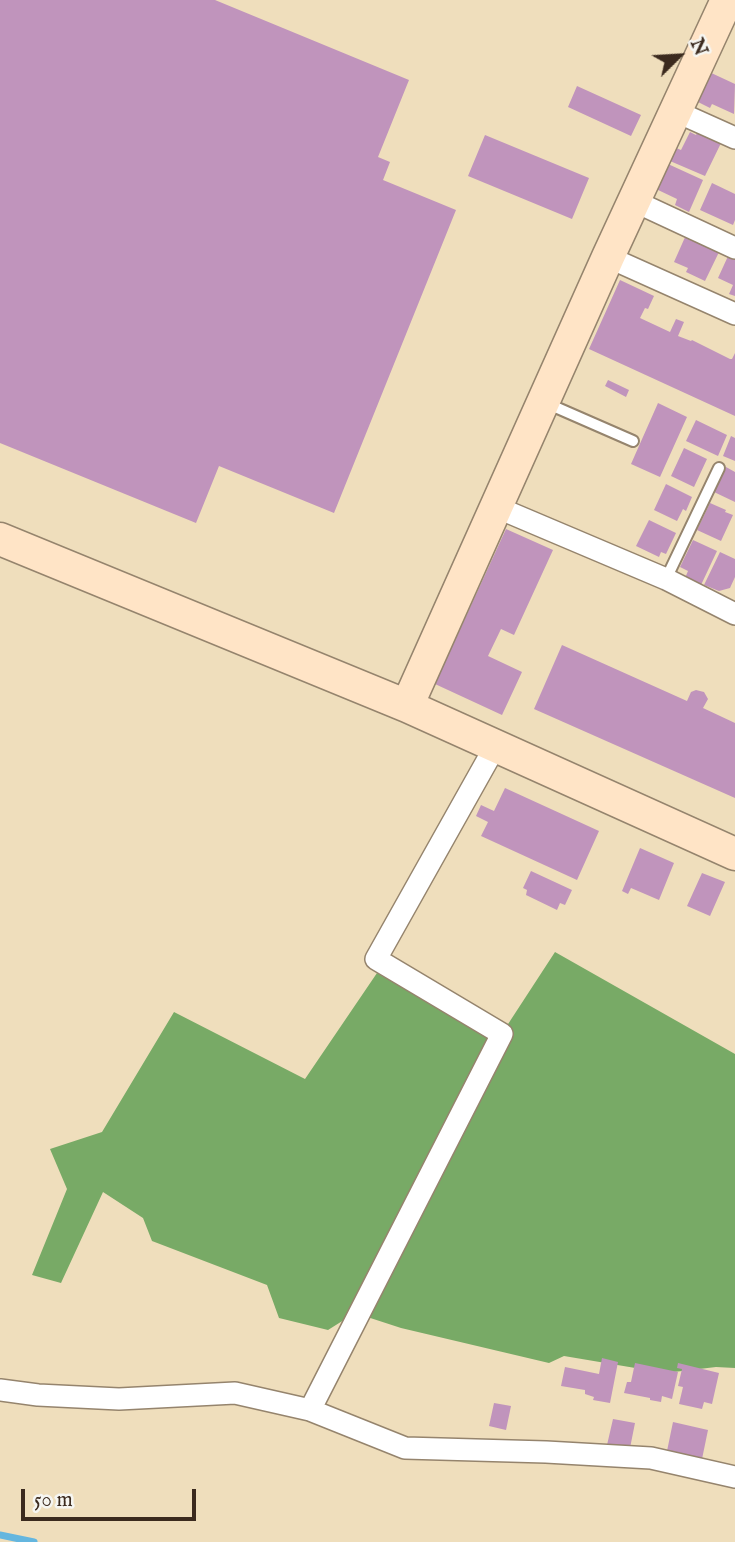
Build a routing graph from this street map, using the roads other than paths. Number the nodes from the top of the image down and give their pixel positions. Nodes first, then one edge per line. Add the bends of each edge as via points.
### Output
1 (728, 11) edge
2 (676, 111) junction
3 (735, 138) edge
4 (634, 201) junction
5 (735, 248) edge
6 (608, 257) junction
7 (735, 314) edge
8 (543, 402) junction
9 (634, 441) dead end
10 (719, 468) dead end
11 (496, 508) junction
12 (0, 538) edge
13 (666, 579) junction
14 (733, 608) edge
15 (407, 706) junction
16 (496, 745) junction
17 (735, 853) edge
18 (0, 1390) edge
19 (310, 1410) junction
20 (735, 1477) edge

1 - 2 street
2 - 3 street
2 - 4 street
4 - 5 street
4 - 6 street
6 - 7 street
6 - 8 street
8 - 9 lane
8 - 11 street
10 - 13 lane
11 - 13 street
11 - 15 street
12 - 15 street
13 - 14 street
15 - 16 street
16 - 17 street
16 - 19 street via 376,959 502,1034
18 - 19 street via 119,1399 235,1393
19 - 20 street via 405,1448 651,1458

